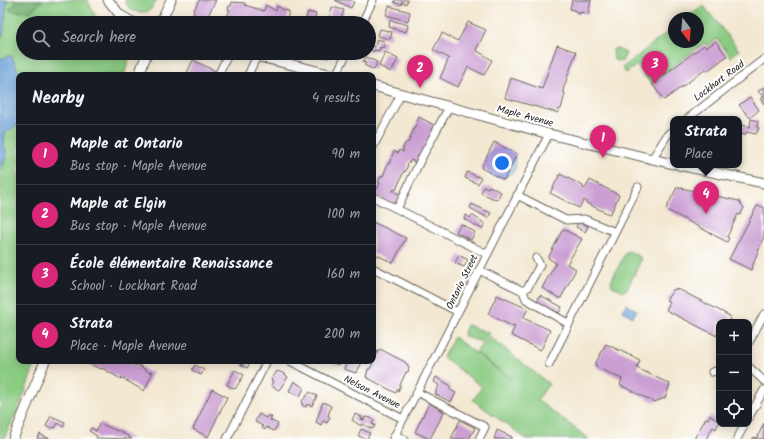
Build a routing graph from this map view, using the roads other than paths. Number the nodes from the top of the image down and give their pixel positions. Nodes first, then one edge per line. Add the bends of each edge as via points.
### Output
1 (108, 0) edge
2 (172, 0) edge
3 (373, 0) edge
4 (122, 16) edge
5 (164, 16) edge
6 (365, 16) edge
7 (764, 59) edge
8 (144, 60) edge
9 (225, 60) edge
10 (255, 60) edge
11 (273, 60) edge
12 (343, 60) edge
13 (140, 72) edge
14 (219, 72) edge
15 (249, 72) edge
16 (323, 72) edge
17 (337, 72) edge
18 (376, 87) edge
19 (401, 94) junction
20 (450, 107) junction
21 (690, 116) edge
22 (670, 132) edge
23 (550, 134) junction
24 (376, 141) edge
25 (652, 159) junction
26 (670, 163) edge
27 (692, 168) edge
28 (764, 183) edge
29 (638, 187) dead end
30 (517, 195) junction
31 (376, 198) edge
32 (397, 209) junction
33 (615, 232) junction
34 (487, 254) junction
35 (536, 258) dead end
36 (376, 270) edge
37 (479, 270) junction
38 (523, 291) junction
39 (458, 312) junction
40 (764, 314) edge
41 (569, 324) junction
42 (752, 336) edge
43 (44, 364) edge
44 (265, 364) edge
45 (296, 364) edge
46 (549, 364) dead end
47 (752, 370) edge
48 (764, 381) edge
49 (764, 390) edge
50 (417, 392) junction
51 (752, 412) edge
52 (403, 419) junction
53 (743, 427) edge
54 (394, 437) edge
55 (13, 439) edge
56 (227, 439) edge
57 (404, 439) edge
58 (480, 439) edge
59 (737, 439) edge

1 - 4 main road
2 - 5 main road
3 - 6 street
7 - 21 street, Lockhart Road
8 - 13 main road
9 - 14 street
10 - 15 street
11 - 16 main road
12 - 17 street
18 - 19 main road, Maple Avenue
19 - 20 main road, Maple Avenue
19 - 24 street
20 - 23 main road, Maple Avenue
20 - 32 street
22 - 25 street
23 - 25 main road, Maple Avenue
23 - 30 street, Ontario Street
25 - 26 main road, Maple Avenue
27 - 28 main road
29 - 33 street
30 - 33 street via 566,220 584,219
30 - 34 street, Ontario Street
31 - 32 street
32 - 34 street
33 - 41 street
34 - 37 street, Ontario Street
35 - 38 street via 540,265
36 - 39 street
37 - 38 street
37 - 39 street, Ontario Street
38 - 41 street via 526,299
39 - 50 street, Ontario Street
40 - 42 street
41 - 46 street
43 - 55 main road
44 - 56 street
45 - 52 street, Nelson Avenue
47 - 48 street
49 - 51 street
50 - 52 street, Ontario Street
50 - 58 street via 485,427
52 - 54 street, Ontario Street
53 - 59 street
54 - 57 street

